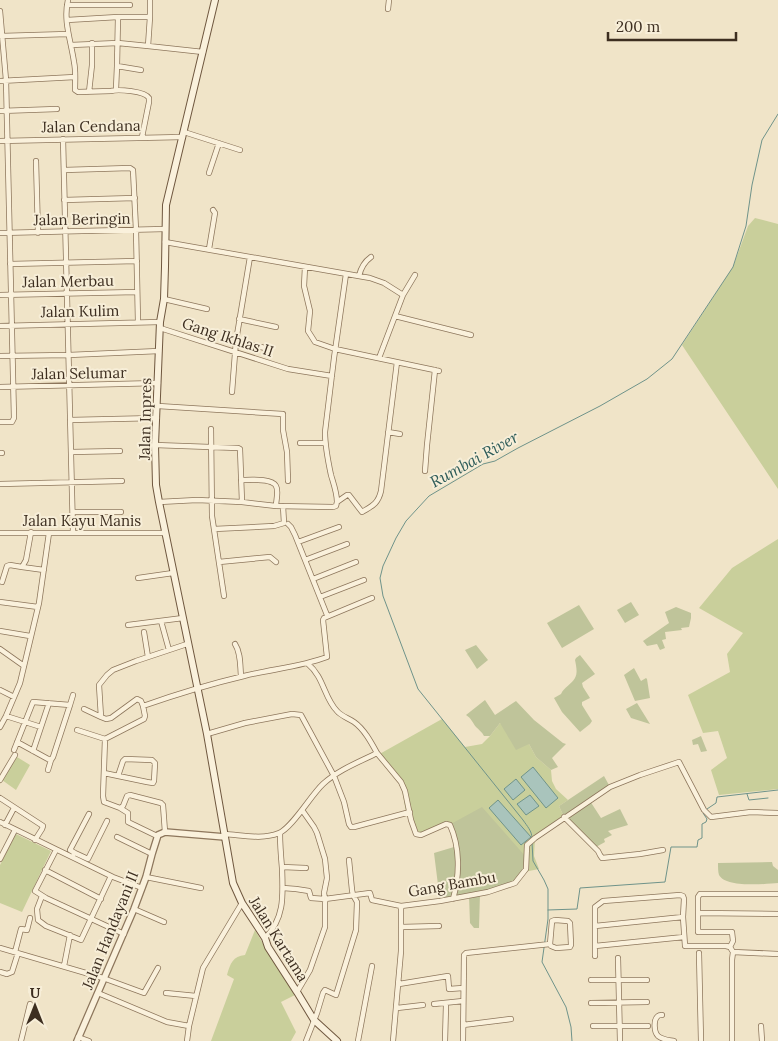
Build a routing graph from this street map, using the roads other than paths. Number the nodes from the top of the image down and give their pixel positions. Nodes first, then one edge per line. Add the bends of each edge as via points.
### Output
1 (150, 0) edge
2 (215, 0) edge
3 (389, 0) edge
4 (67, 2) edge
5 (130, 5) dead end
6 (388, 8) dead end
7 (0, 11) edge
8 (118, 17) junction
9 (150, 17) junction
10 (67, 20) junction
11 (68, 34) junction
12 (1, 36) edge
13 (92, 43) junction
14 (118, 43) junction
15 (71, 45) junction
16 (148, 46) junction
17 (203, 52) junction
18 (117, 66) junction
19 (141, 70) dead end
20 (75, 77) junction
21 (0, 80) edge
22 (6, 80) junction
23 (116, 89) junction
24 (90, 92) junction
25 (57, 108) dead end
26 (0, 111) edge
27 (7, 111) junction
28 (184, 134) junction
29 (142, 138) junction
30 (63, 139) junction
31 (0, 141) edge
32 (8, 141) junction
33 (219, 143) junction
34 (240, 150) dead end
35 (36, 161) dead end
36 (64, 170) junction
37 (209, 174) dead end
38 (135, 198) junction
39 (64, 200) junction
40 (213, 210) dead end
41 (165, 229) junction
42 (136, 230) junction
43 (65, 232) junction
44 (0, 233) edge
45 (9, 233) junction
46 (38, 233) junction
47 (165, 242) junction
48 (209, 249) junction
49 (250, 257) junction
50 (371, 257) dead end
51 (137, 261) junction
52 (66, 262) junction
53 (10, 264) junction
54 (306, 267) junction
55 (346, 274) junction
56 (415, 275) dead end
57 (359, 276) junction
58 (137, 292) junction
59 (67, 294) junction
60 (0, 295) edge
61 (11, 295) junction
62 (403, 295) junction
63 (164, 299) junction
64 (206, 309) dead end
65 (395, 316) junction
66 (239, 319) junction
67 (138, 322) junction
68 (68, 324) junction
69 (12, 325) junction
70 (160, 325) junction
71 (0, 326) edge
72 (276, 327) dead end
73 (472, 336) dead end
74 (236, 340) junction
75 (265, 348) dead end
76 (335, 349) junction
77 (159, 351) junction
78 (235, 352) junction
79 (69, 355) junction
80 (0, 356) edge
81 (12, 356) junction
82 (379, 358) junction
83 (397, 362) junction
84 (332, 376) junction
85 (158, 383) junction
86 (13, 386) junction
87 (69, 386) junction
88 (0, 387) edge
89 (232, 392) dead end
90 (158, 406) junction
91 (157, 418) junction
92 (70, 420) junction
93 (0, 422) edge
94 (210, 429) dead end
95 (388, 432) junction
96 (400, 434) dead end
97 (300, 443) dead end
98 (325, 444) junction
99 (155, 445) junction
100 (211, 446) junction
101 (71, 452) junction
102 (120, 452) dead end
103 (425, 471) dead end
104 (242, 480) junction
105 (122, 481) dead end
106 (288, 482) dead end
107 (72, 483) junction
108 (0, 484) edge
109 (211, 501) junction
110 (158, 502) junction
111 (242, 502) junction
112 (337, 502) junction
113 (276, 506) junction
114 (283, 506) junction
115 (72, 512) junction
116 (121, 512) dead end
117 (288, 524) dead end
118 (339, 527) dead end
119 (214, 529) junction
120 (32, 532) junction
121 (49, 532) junction
122 (0, 533) edge
123 (73, 533) junction
124 (165, 533) junction
125 (298, 542) junction
126 (347, 544) dead end
127 (305, 560) junction
128 (219, 562) junction
129 (276, 562) dead end
130 (356, 562) dead end
131 (22, 567) junction
132 (44, 570) junction
133 (173, 572) junction
134 (138, 578) dead end
135 (313, 579) junction
136 (364, 580) dead end
137 (2, 582) dead end
138 (224, 596) dead end
139 (320, 597) junction
140 (372, 598) dead end
141 (0, 602) edge
142 (38, 607) junction
143 (328, 616) junction
144 (183, 618) junction
145 (161, 621) junction
146 (128, 625) dead end
147 (0, 632) edge
148 (144, 632) dead end
149 (30, 636) junction
150 (187, 644) junction
151 (235, 644) dead end
152 (0, 649) edge
153 (169, 650) junction
154 (148, 657) junction
155 (308, 664) junction
156 (24, 666) junction
157 (240, 676) junction
158 (197, 688) junction
159 (0, 690) edge
160 (73, 695) dead end
161 (14, 697) junction
162 (49, 703) junction
163 (70, 705) junction
164 (143, 706) junction
165 (84, 709) dead end
166 (6, 716) junction
167 (101, 717) junction
168 (26, 722) junction
169 (0, 727) edge
170 (41, 727) junction
171 (77, 730) dead end
172 (207, 734) junction
173 (105, 739) junction
174 (17, 742) junction
175 (33, 751) junction
176 (377, 753) junction
177 (51, 760) junction
178 (48, 770) dead end
179 (104, 773) junction
180 (118, 776) junction
181 (334, 776) junction
182 (0, 780) edge
183 (0, 798) edge
184 (14, 808) junction
185 (120, 808) junction
186 (302, 810) junction
187 (410, 812) junction
188 (778, 813) edge
189 (88, 814) dead end
190 (564, 817) junction
191 (107, 821) dead end
192 (2, 824) edge
193 (15, 830) junction
194 (165, 832) junction
195 (280, 833) junction
196 (157, 836) junction
197 (225, 836) junction
198 (117, 838) dead end
199 (35, 840) junction
200 (56, 850) junction
201 (663, 850) dead end
202 (152, 854) junction
203 (74, 856) junction
204 (0, 859) edge
205 (349, 860) dead end
206 (282, 867) junction
207 (306, 868) dead end
208 (45, 870) junction
209 (111, 876) junction
210 (146, 877) junction
211 (142, 888) junction
212 (201, 888) dead end
213 (283, 888) junction
214 (778, 894) edge
215 (353, 895) junction
216 (42, 896) junction
217 (453, 898) junction
218 (101, 899) junction
219 (325, 899) junction
220 (242, 903) junction
221 (401, 906) junction
222 (134, 909) junction
223 (698, 913) junction
224 (778, 914) edge
225 (683, 917) junction
226 (30, 918) dead end
227 (91, 919) junction
228 (164, 922) dead end
229 (439, 926) dead end
230 (595, 926) junction
231 (401, 927) junction
232 (124, 934) junction
233 (70, 935) junction
234 (684, 937) junction
235 (265, 938) junction
236 (546, 944) junction
237 (595, 946) junction
238 (0, 948) edge
239 (732, 949) junction
240 (16, 952) junction
241 (699, 952) dead end
242 (778, 954) edge
243 (595, 956) dead end
244 (618, 958) dead end
245 (64, 966) junction
246 (372, 966) dead end
247 (158, 968) dead end
248 (0, 972) edge
249 (103, 978) junction
250 (591, 980) dead end
251 (619, 980) junction
252 (647, 980) dead end
253 (399, 984) junction
254 (463, 988) junction
255 (297, 992) junction
256 (98, 993) junction
257 (166, 993) dead end
258 (196, 996) junction
259 (463, 1001) junction
260 (619, 1002) junction
261 (647, 1002) dead end
262 (591, 1003) dead end
263 (30, 1004) dead end
264 (434, 1004) dead end
265 (423, 1005) dead end
266 (446, 1005) dead end
267 (397, 1008) junction
268 (662, 1015) dead end
269 (511, 1019) dead end
270 (314, 1020) junction
271 (189, 1026) junction
272 (463, 1026) junction
273 (593, 1026) dead end
274 (620, 1026) junction
275 (648, 1026) dead end
276 (761, 1026) dead end
277 (78, 1039) edge
278 (335, 1040) edge
279 (21, 1041) edge
280 (89, 1041) edge
281 (187, 1041) edge
282 (306, 1041) edge
283 (358, 1041) edge
284 (394, 1041) edge
285 (445, 1041) edge
286 (462, 1041) edge
287 (620, 1041) edge
288 (674, 1041) edge
289 (701, 1041) edge
290 (732, 1041) edge
291 (762, 1041) edge

1 - 9 street
2 - 17 main road, Jalan Inpres
3 - 6 street
4 - 5 street
4 - 10 street
7 - 12 street
8 - 9 street
8 - 10 street
8 - 14 street
9 - 16 street
10 - 11 street
11 - 12 street
11 - 15 street
12 - 22 street
13 - 14 street
13 - 15 street
13 - 24 street
14 - 16 street
14 - 18 street
15 - 20 street
16 - 17 street
17 - 28 main road, Jalan Inpres
18 - 19 street
18 - 23 street
20 - 22 street
20 - 24 street via 76,90
21 - 22 street
22 - 27 street
23 - 24 street
23 - 29 street via 147,96 149,102
25 - 27 street
26 - 27 street
27 - 32 street
28 - 29 street, Jalan Cendana
28 - 33 street, Jalan Cendana
28 - 41 main road, Jalan Inpres via 166,205
29 - 30 street, Jalan Cendana
30 - 32 street, Jalan Cendana
30 - 36 street
31 - 32 street, Jalan Cendana
32 - 45 street
33 - 34 street, Jalan Cendana
33 - 37 street
35 - 46 street
36 - 38 street via 132,168
36 - 39 street
38 - 39 street
38 - 42 street
39 - 43 street
40 - 48 street
41 - 42 street, Jalan Beringin
41 - 47 main road, Jalan Inpres
42 - 43 street, Jalan Beringin
42 - 51 street
43 - 46 street, Jalan Beringin
43 - 52 street
44 - 45 street, Jalan Beringin
45 - 46 street, Jalan Beringin
45 - 53 street
47 - 48 street
47 - 63 main road, Jalan Inpres
48 - 49 street
49 - 54 street
49 - 66 street
50 - 57 street via 364,262
51 - 52 street
51 - 58 street
52 - 53 street
52 - 59 street
53 - 61 street
54 - 55 street
54 - 76 street via 304,286 310,311 308,331 317,344
55 - 57 street
55 - 76 street
56 - 62 street
57 - 62 street via 377,280
58 - 59 street, Jalan Merbau
58 - 67 street
59 - 61 street, Jalan Merbau
59 - 68 street
60 - 61 street, Jalan Merbau
61 - 69 street
62 - 65 street
63 - 64 street
63 - 70 main road, Jalan Inpres
65 - 73 street
65 - 82 street
66 - 72 street
66 - 74 street
67 - 68 street, Jalan Kulim
67 - 70 street, Jalan Kulim
68 - 69 street, Jalan Kulim
68 - 79 street
69 - 71 street, Jalan Kulim
69 - 81 street
70 - 77 main road, Jalan Inpres
70 - 78 street, Gang Ikhlas II
74 - 75 street
74 - 78 street
76 - 82 street
76 - 84 street
77 - 79 street
77 - 85 main road, Jalan Inpres
78 - 84 street, Gang Ikhlas II via 289,370
78 - 89 street
79 - 81 street
79 - 87 street
80 - 81 street
81 - 86 street
82 - 83 street
83 - 95 street
83 - 103 street via 437,370
84 - 98 street
85 - 87 street, Jalan Selumar
85 - 90 main road, Jalan Inpres
86 - 87 street, Jalan Selumar
86 - 88 street, Jalan Selumar
86 - 93 street via 14,418 12,422
87 - 92 street
90 - 91 main road, Jalan Inpres
90 - 106 street via 284,414
91 - 92 street
91 - 99 main road, Jalan Inpres
92 - 101 street
94 - 100 street
95 - 96 street
95 - 112 street via 379,500 362,512 349,495
97 - 98 street
98 - 112 street
99 - 100 street
99 - 110 main road, Jalan Inpres
100 - 104 street via 240,449
100 - 109 street
101 - 102 street
101 - 107 street
104 - 111 street
104 - 113 street via 273,482 277,488
105 - 107 street
107 - 108 street
107 - 115 street
109 - 110 street
109 - 111 street
109 - 119 street
110 - 124 main road, Jalan Inpres
111 - 113 street
112 - 114 street via 333,507
113 - 114 street
114 - 119 street via 284,523
115 - 116 street
115 - 123 street
117 - 125 street
118 - 125 street
119 - 128 street
120 - 121 street, Jalan Kayu Manis
120 - 122 street, Jalan Kayu Manis
120 - 131 street
121 - 123 street, Jalan Kayu Manis
121 - 132 street
123 - 124 street, Jalan Kayu Manis
124 - 133 main road, Jalan Inpres
125 - 127 street
126 - 127 street
127 - 135 street
128 - 129 street via 270,557
128 - 138 street
130 - 135 street
131 - 132 street
131 - 137 street via 7,566
132 - 142 street
133 - 134 street
133 - 144 main road, Jalan Inpres
135 - 139 street
136 - 139 street
139 - 143 street
140 - 143 street
141 - 142 street
142 - 149 street
143 - 155 street via 323,620 328,657
144 - 145 street
144 - 150 main road, Jalan Inpres
145 - 146 street
145 - 153 street
147 - 149 street
148 - 154 street
149 - 156 street
150 - 153 street
150 - 158 main road, Jalan Inpres
151 - 157 street
152 - 156 street
153 - 154 street
154 - 167 street via 107,675 99,686
155 - 157 street
155 - 176 street via 320,678 336,711 365,732
156 - 161 street
157 - 158 street
158 - 164 street
158 - 172 main road, Jalan Inpres
159 - 161 street
160 - 163 street
161 - 166 street
162 - 163 street
162 - 168 street via 33,702
162 - 170 street
163 - 177 street
164 - 167 street via 137,699 110,718
164 - 173 street via 144,719
165 - 167 street
166 - 168 street
166 - 169 street
168 - 170 street
168 - 174 street
170 - 175 street
171 - 173 street
172 - 181 street via 245,723 301,715
172 - 197 main road, Jalan Inpres
173 - 179 street
174 - 175 street
174 - 182 street
175 - 177 street
176 - 181 street
176 - 187 street via 401,782
177 - 178 street
179 - 180 street
179 - 185 street via 104,802
180 - 180 street via 125,759 152,760 155,763 152,783
181 - 186 street via 323,784
181 - 187 street via 352,828
183 - 184 street
184 - 192 street
184 - 199 street via 43,826
185 - 194 street via 128,795 161,802
185 - 196 street via 128,813 128,822
186 - 195 street
186 - 219 street via 314,827 326,859
187 - 217 street via 418,836 450,825 457,848 458,870
188 - 190 street, Gang Bambu via 751,812 711,817 679,762 610,787
189 - 203 street via 70,850
190 - 201 street via 598,850 602,858
190 - 217 street, Gang Bambu via 527,845 526,869 515,883
191 - 203 street via 88,859
192 - 193 street
193 - 199 street
193 - 204 street
194 - 196 street
194 - 197 street
195 - 197 street
195 - 206 street
196 - 202 street, Jalan Handayani II
197 - 220 main road, Jalan Kartama via 233,883
198 - 202 street
199 - 200 street
200 - 203 street
200 - 208 street
202 - 210 street, Jalan Handayani II
203 - 209 street
205 - 215 street
206 - 207 street
206 - 213 street
208 - 216 street via 35,889
208 - 218 street
209 - 211 street
209 - 218 street
210 - 211 street, Jalan Handayani II
210 - 212 street
211 - 222 street, Jalan Handayani II
213 - 219 street via 309,891 311,898
213 - 235 street via 277,922
214 - 223 street via 700,894
215 - 219 street
215 - 221 street via 370,893 372,900
215 - 270 street via 357,902 356,930 336,995 325,990
216 - 227 street
216 - 233 street via 37,909 38,920
217 - 221 street, Gang Bambu
218 - 227 street
219 - 255 street via 325,928 310,970
220 - 235 main road, Jalan Kartama
220 - 258 street via 203,968
221 - 231 street, Gang Bambu
222 - 228 street
222 - 232 street, Jalan Handayani II
223 - 224 street
223 - 239 street via 698,932 732,932
225 - 230 street
225 - 230 street via 684,899 680,895 603,901 596,907
225 - 234 street
226 - 240 street via 28,930 21,929
227 - 232 street
227 - 233 street via 81,940
229 - 231 street
230 - 237 street
231 - 253 street, Gang Bambu
232 - 249 street, Jalan Handayani II
233 - 245 street
234 - 237 street
234 - 239 street via 685,946
235 - 255 main road, Jalan Kartama
236 - 236 street via 556,948 570,947 570,923 552,921
236 - 254 street via 466,953 463,958
237 - 243 street
238 - 240 street
239 - 242 street
239 - 290 street
240 - 245 street
240 - 248 street via 12,972
241 - 289 street
244 - 251 street
245 - 249 street
246 - 283 street
247 - 249 street via 144,993
249 - 256 street, Jalan Handayani II
250 - 251 street
251 - 252 street
251 - 260 street
253 - 254 street via 448,976 449,989
253 - 267 street, Gang Bambu
254 - 259 street
255 - 270 main road, Jalan Kartama
256 - 271 street via 167,1022
256 - 277 street, Jalan Handayani II
257 - 258 street
258 - 271 street
259 - 264 street
259 - 272 street
260 - 261 street
260 - 262 street
260 - 274 street
263 - 279 street
265 - 267 street
266 - 285 street
267 - 284 street, Gang Bambu
268 - 288 street via 657,1017 656,1033
269 - 272 street
270 - 278 main road, Jalan Kartama
270 - 282 street
271 - 281 street
272 - 286 street
273 - 274 street
274 - 275 street
274 - 287 street
276 - 291 street
277 - 280 street

